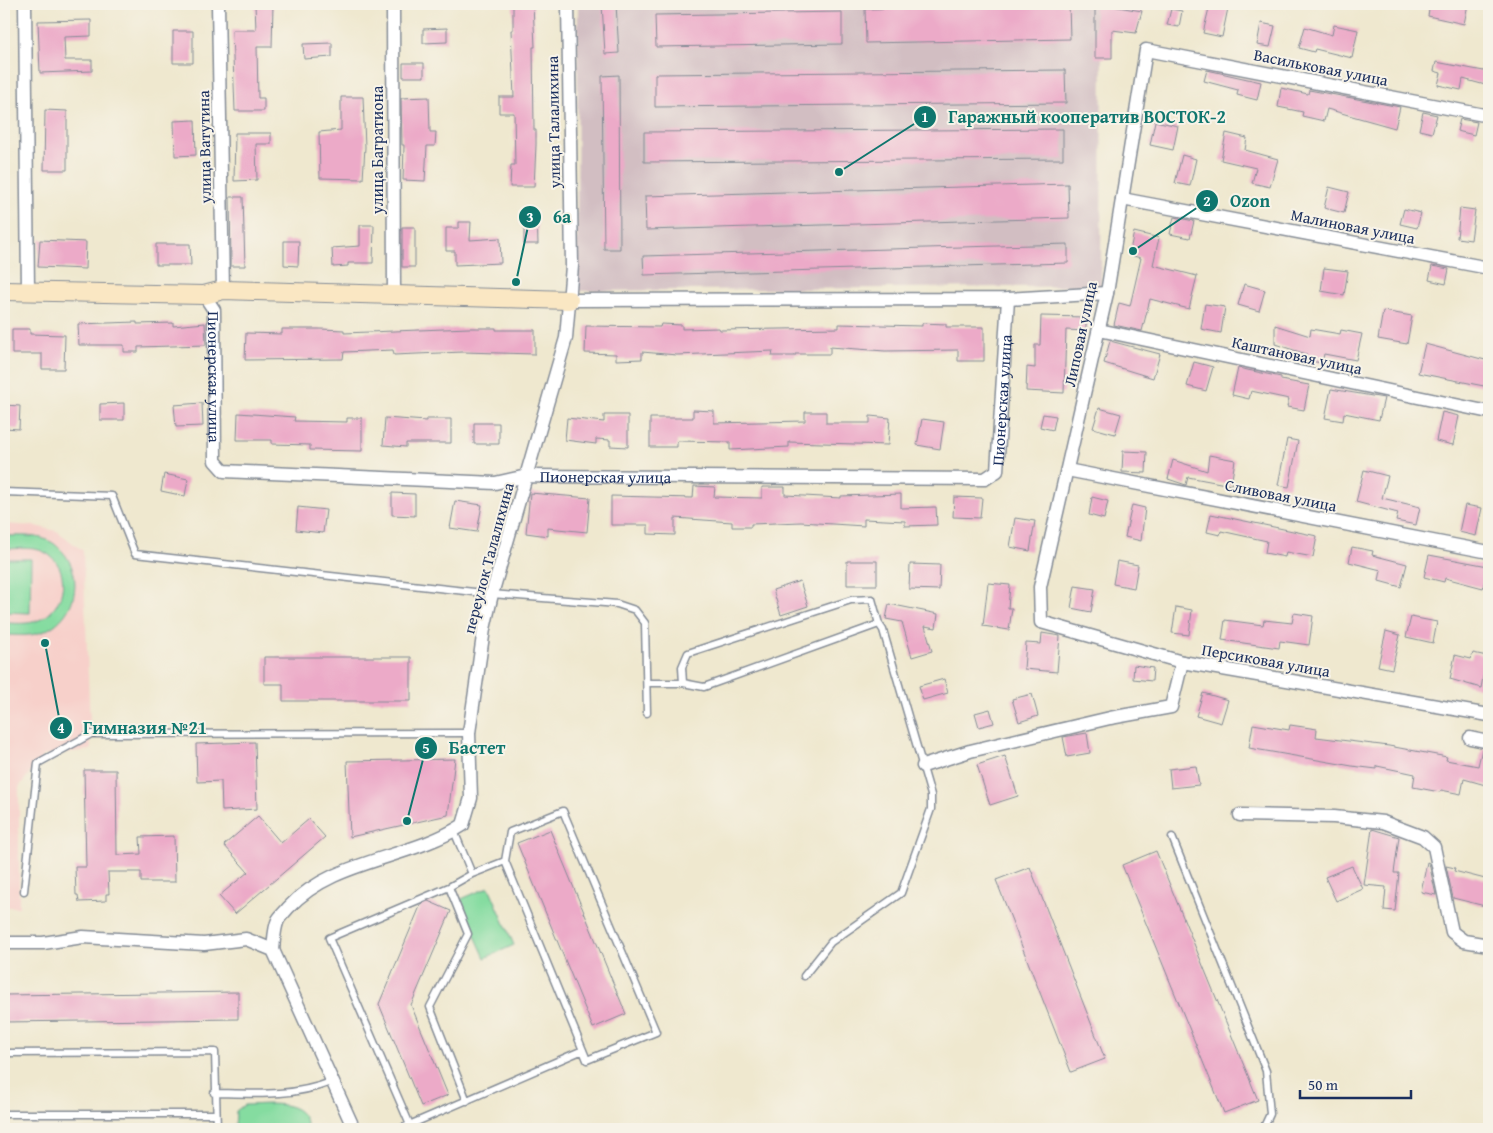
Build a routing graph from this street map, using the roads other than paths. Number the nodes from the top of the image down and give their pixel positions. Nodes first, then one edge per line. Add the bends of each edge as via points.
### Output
1 (25, 4) edge
2 (218, 4) edge
3 (393, 4) edge
4 (568, 4) edge
5 (1146, 50) joint
6 (1489, 116) edge
7 (1122, 199) junction
8 (1489, 268) edge
9 (28, 290) junction
10 (223, 290) junction
11 (4, 291) edge
12 (1107, 294) junction
13 (204, 295) junction
14 (394, 296) junction
15 (1008, 299) junction
16 (569, 300) junction
17 (1099, 330) junction
18 (1489, 412) edge
19 (1067, 470) junction
20 (527, 476) junction
21 (4, 492) edge
22 (1489, 552) edge
23 (492, 594) junction
24 (1041, 622) joint
25 (879, 624) junction
26 (1182, 662) junction
27 (648, 683) junction
28 (683, 683) junction
29 (647, 713) dead end
30 (1489, 715) edge
31 (469, 734) junction
32 (1470, 738) dead end
33 (1489, 742) edge
34 (923, 766) junction
35 (1240, 815) dead end
36 (454, 831) junction
37 (1172, 837) dead end
38 (505, 860) junction
39 (472, 874) junction
40 (449, 887) junction
41 (24, 891) dead end
42 (4, 943) edge
43 (1489, 945) edge
44 (273, 950) junction
45 (804, 976) dead end
46 (583, 1050) junction
47 (4, 1053) edge
48 (332, 1082) junction
49 (214, 1093) junction
50 (467, 1100) junction
51 (4, 1114) edge
52 (216, 1114) junction
53 (410, 1125) junction
54 (217, 1129) edge
55 (354, 1129) edge
56 (400, 1129) edge
57 (1263, 1129) edge

1 - 9 street
2 - 10 street, улица Ватутина
3 - 14 street, улица Багратиона
4 - 16 street, улица Талалихина via 572,266
5 - 6 street, Васильковая улица
5 - 7 street, Липовая улица
7 - 8 street, Малиновая улица
7 - 12 street, Липовая улица
9 - 11 street, Пионерская улица
9 - 13 street, Пионерская улица
10 - 13 street, Пионерская улица
10 - 14 street, Пионерская улица
12 - 15 street, Пионерская улица
12 - 17 street, Липовая улица
13 - 20 street, Пионерская улица via 214,310 215,462 224,471 495,483
14 - 16 street, Пионерская улица
15 - 16 street, Пионерская улица
15 - 20 street, Пионерская улица via 997,471 985,479
16 - 20 street, переулок Талалихина via 566,338
17 - 18 street, Каштановая улица
17 - 19 street, Липовая улица
19 - 22 street, Сливовая улица
19 - 24 street, Липовая улица via 1040,586
20 - 23 street, переулок Талалихина
21 - 23 lane via 112,496 135,554
23 - 27 lane via 617,604 635,610 645,623
23 - 31 street, переулок Талалихина
24 - 26 street, Персиковая улица
25 - 28 lane via 704,687
25 - 28 lane via 872,599 851,600 803,614 688,653 682,667
25 - 34 lane
26 - 30 street, Персиковая улица
26 - 34 street via 1171,707 970,751
27 - 28 lane
27 - 29 lane
31 - 36 street, переулок Талалихина via 471,798 463,825
31 - 41 lane via 91,734 38,763
32 - 33 street
34 - 45 lane via 931,795 931,809 901,893 831,942
35 - 43 street via 1334,817 1383,822 1423,837 1434,847 1452,932 1464,941
36 - 39 lane
36 - 44 street via 328,879 298,898 278,920
37 - 57 lane via 1266,1071 1270,1114
38 - 39 lane
38 - 46 lane
38 - 46 lane via 510,832 564,811 656,1032 587,1060
39 - 40 lane
40 - 50 lane via 468,934 430,1007
40 - 53 lane via 329,938
42 - 44 street via 43,943 83,937 204,944 246,939
44 - 48 street
46 - 50 lane
47 - 49 lane via 215,1052
48 - 49 lane via 308,1091 276,1094
48 - 55 street
49 - 52 lane
50 - 53 lane
51 - 52 lane
52 - 54 lane
53 - 56 lane

